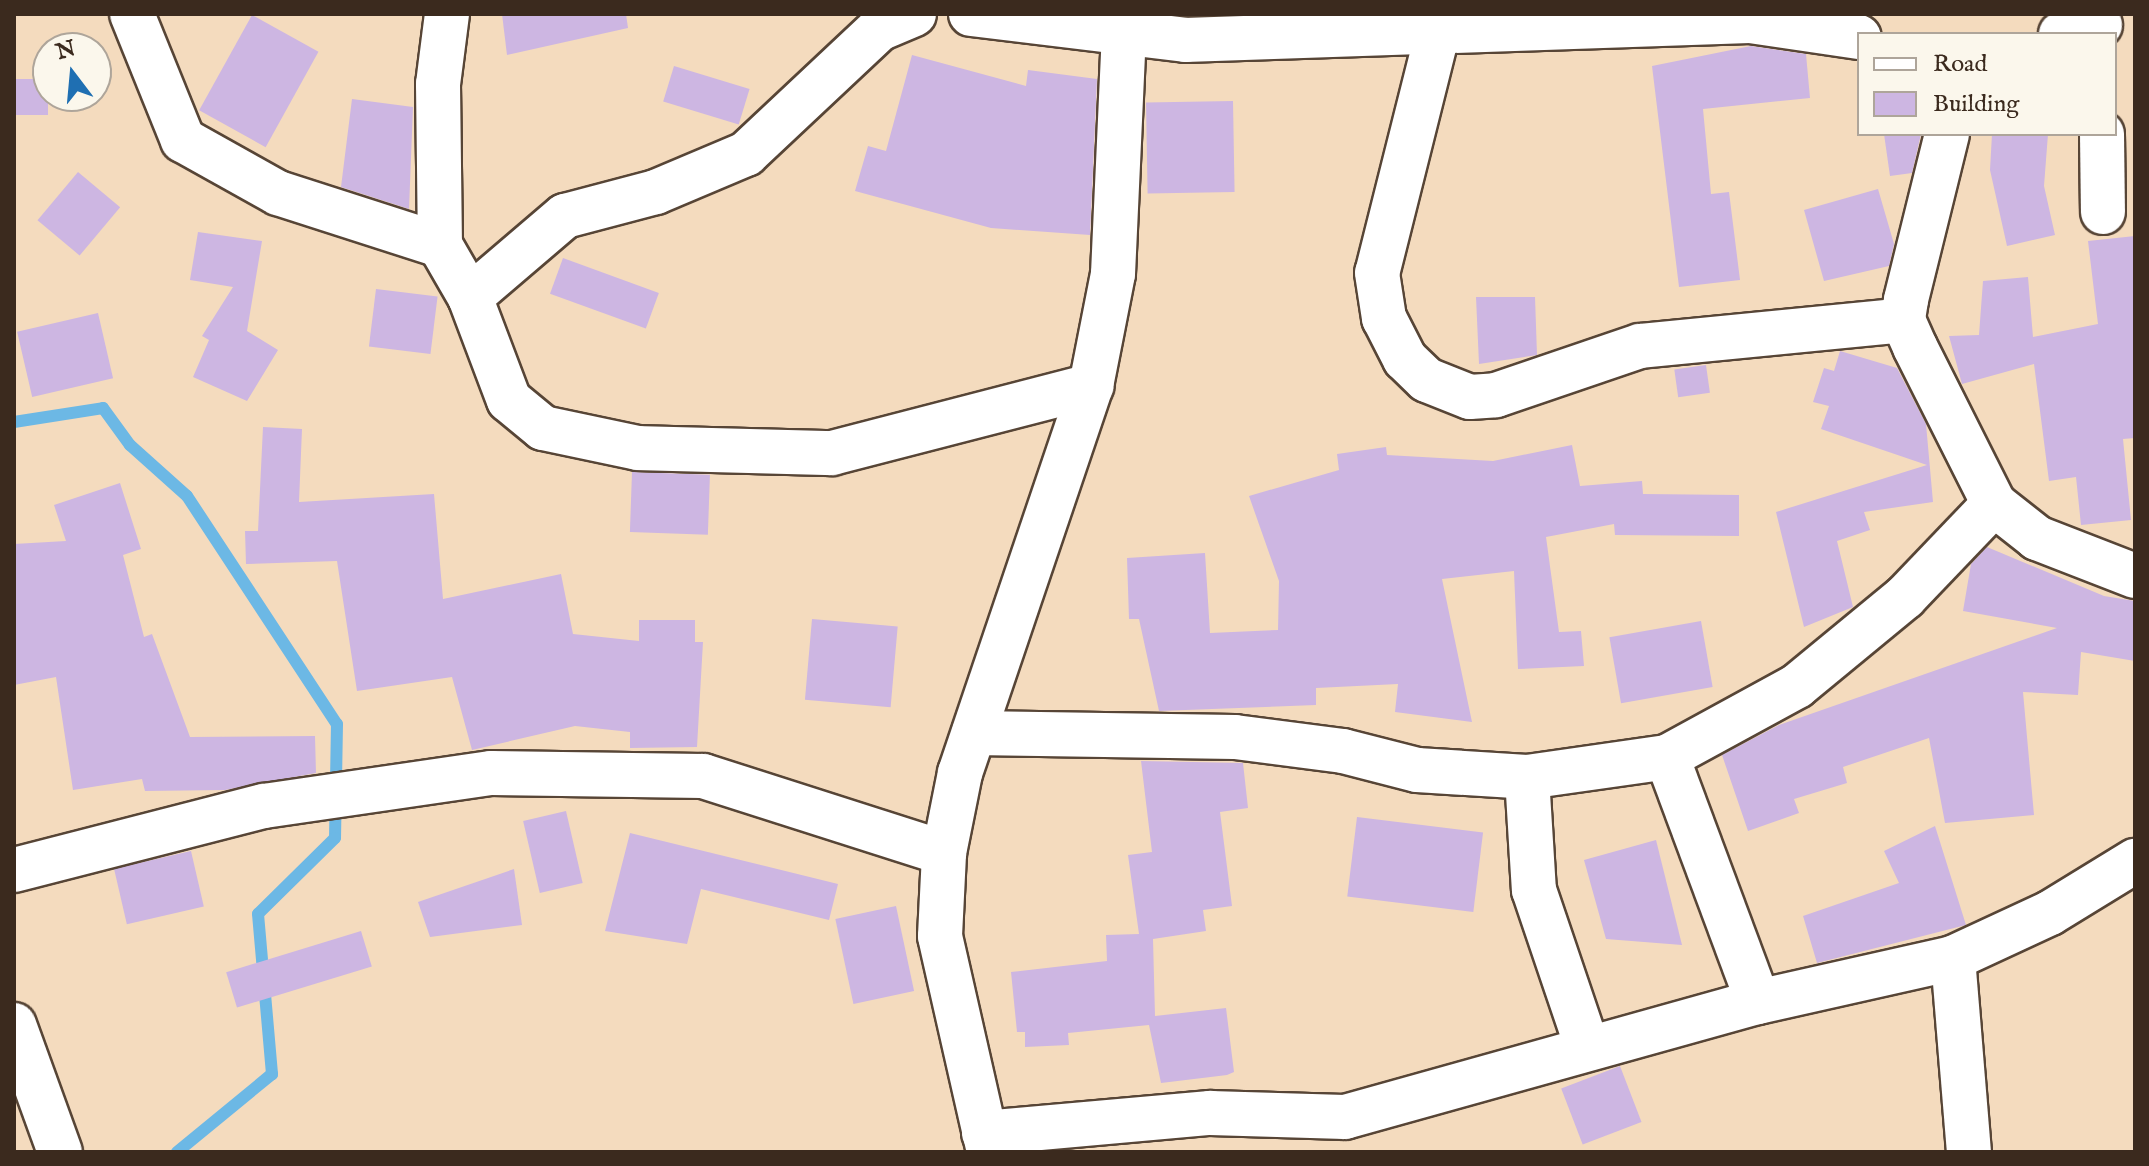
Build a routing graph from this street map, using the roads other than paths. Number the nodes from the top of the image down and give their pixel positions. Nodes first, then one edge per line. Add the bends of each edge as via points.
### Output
1 (132, 14) edge
2 (447, 14) edge
3 (914, 14) edge
4 (971, 14) edge
5 (1750, 18) edge
6 (1302, 27) edge
7 (1124, 31) junction
8 (1437, 35) junction
9 (1857, 37) edge
10 (1947, 136) edge
11 (2102, 136) edge
12 (2103, 212) dead end
13 (440, 245) junction
14 (470, 297) junction
15 (1903, 320) junction
16 (1091, 386) junction
17 (1994, 504) junction
18 (2135, 576) edge
19 (974, 733) junction
20 (1667, 757) junction
21 (1527, 777) junction
22 (944, 853) junction
23 (2135, 861) edge
24 (14, 870) edge
25 (1953, 958) junction
26 (1758, 1002) junction
27 (14, 1025) edge
28 (1587, 1047) junction
29 (986, 1142) edge
30 (60, 1152) edge
31 (1969, 1152) edge

1 - 13 street via 183,140 278,193
2 - 13 street via 438,84
3 - 14 street via 879,29 746,154 656,192 565,216
4 - 7 street
5 - 8 street
5 - 9 street
6 - 7 street via 1185,40
6 - 8 street
7 - 16 street via 1113,274
8 - 15 street via 1377,273 1384,318 1405,359 1427,380 1470,397 1496,395 1640,346
10 - 15 street
11 - 12 street
13 - 14 street
14 - 16 street via 509,400 543,428 638,448 832,453
15 - 17 street
16 - 19 street
17 - 18 street via 2037,538
17 - 20 street via 1905,597 1797,686
19 - 21 street via 1235,737 1343,751 1417,770
19 - 22 street
20 - 21 street
20 - 26 street
21 - 28 street via 1534,890
22 - 24 street via 703,776 491,773 264,806
22 - 29 street via 940,936
23 - 25 street via 2050,913
25 - 26 street
25 - 31 street
26 - 28 street
27 - 30 street
28 - 29 street via 1345,1117 1210,1113

